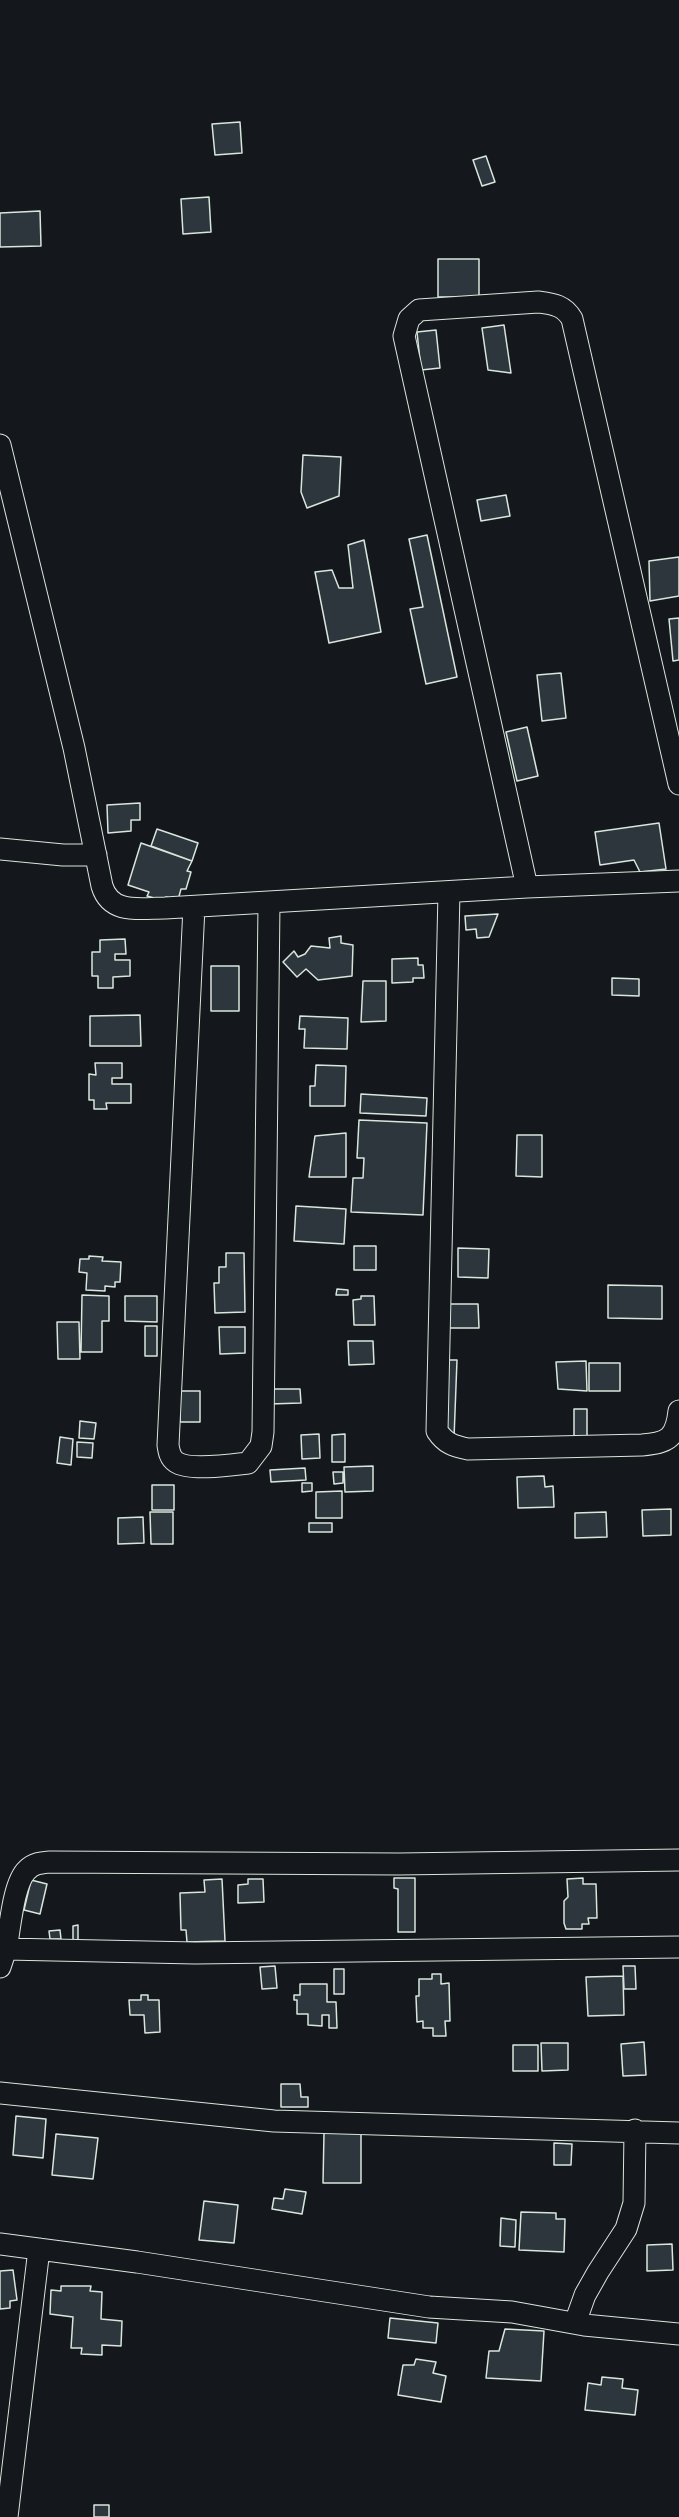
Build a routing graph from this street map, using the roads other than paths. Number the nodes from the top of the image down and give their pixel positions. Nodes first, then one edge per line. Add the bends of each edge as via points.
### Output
1 (0, 445) edge
2 (4, 481) edge
3 (679, 784) edge
4 (0, 849) edge
5 (96, 855) junction
6 (679, 881) edge
7 (527, 887) junction
8 (449, 892) junction
9 (269, 903) junction
10 (194, 907) junction
11 (679, 1411) edge
12 (679, 1860) edge
13 (679, 1947) edge
14 (3, 1958) edge
15 (0, 2093) edge
16 (635, 2130) junction
17 (679, 2133) edge
18 (0, 2244) edge
19 (39, 2250) junction
20 (575, 2323) junction
21 (679, 2334) edge
22 (7, 2517) edge

1 - 2 street
2 - 5 street via 74,748
3 - 7 street via 572,319 557,305 538,302 419,310 410,319 404,336
4 - 5 street
5 - 10 street via 105,895 114,905 124,909
6 - 7 street
7 - 8 street
8 - 9 street
8 - 11 street via 437,1431 444,1441 468,1449 657,1444 669,1439 678,1426
9 - 10 street
9 - 10 street via 261,1446 248,1463 185,1466 170,1456 168,1445
12 - 14 street via 35,1864 20,1880
13 - 14 street
15 - 16 street via 274,2121
16 - 17 street
16 - 20 street via 634,2203 626,2229 593,2280
18 - 19 street
19 - 20 street via 429,2307 512,2312
19 - 22 street
20 - 21 street

